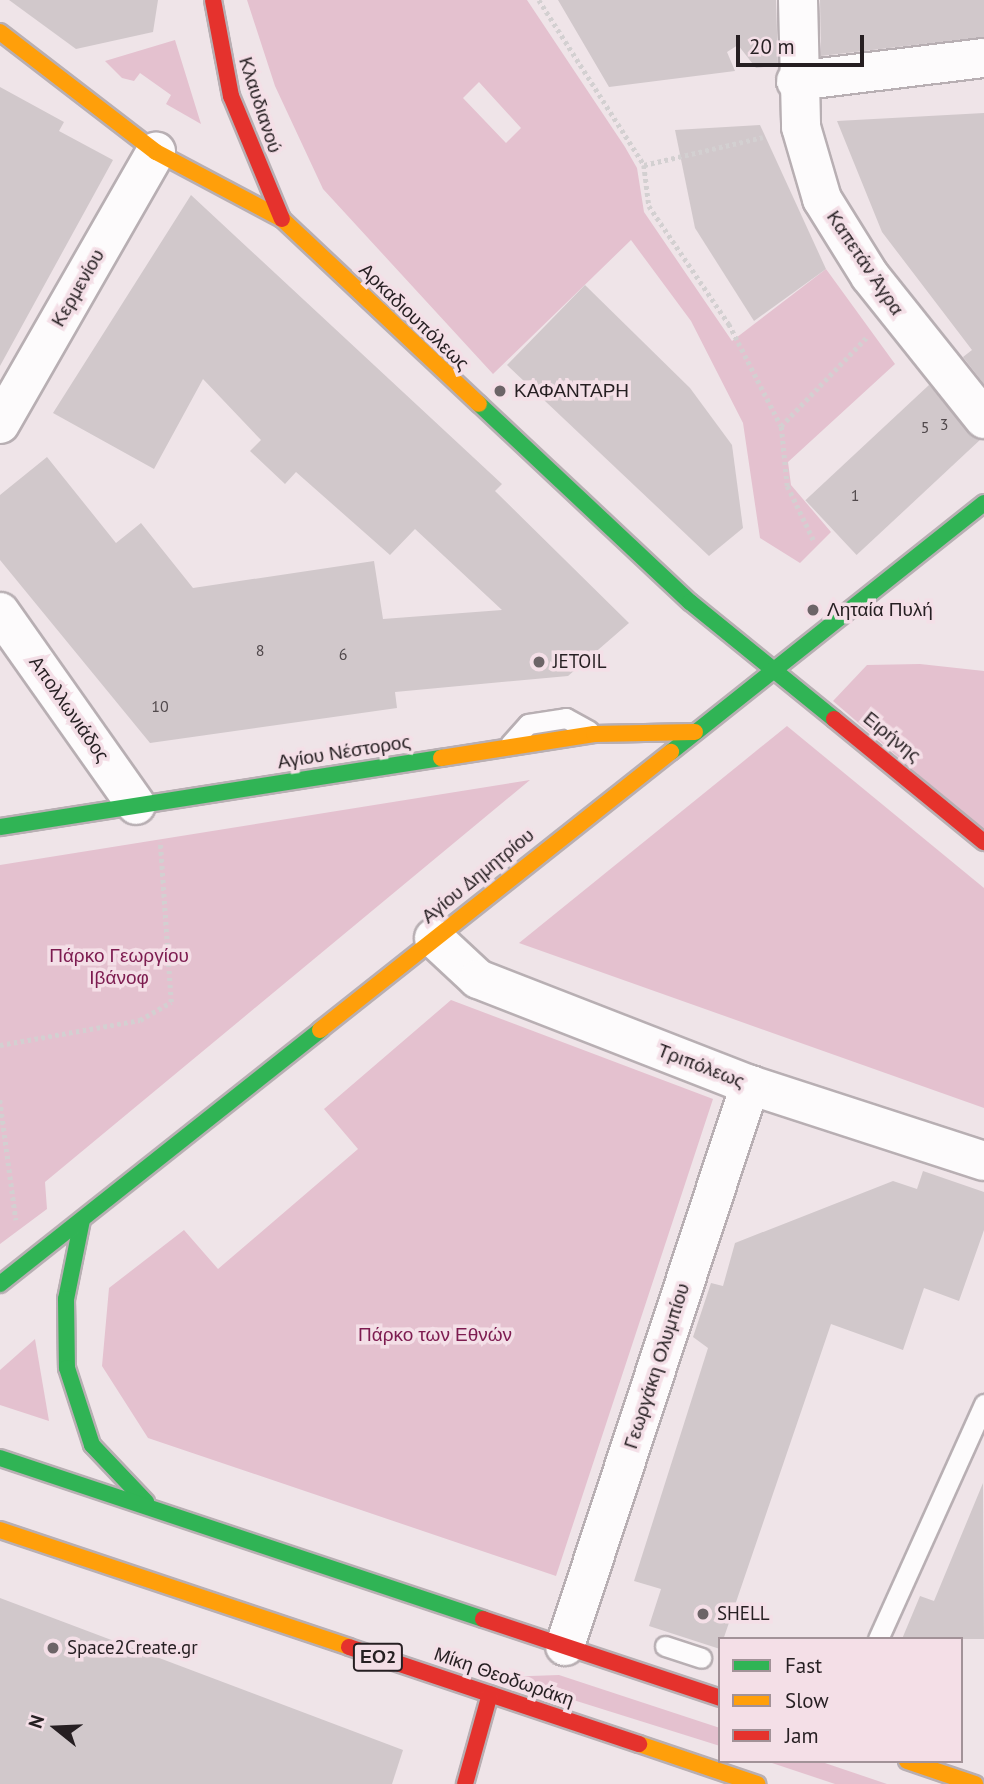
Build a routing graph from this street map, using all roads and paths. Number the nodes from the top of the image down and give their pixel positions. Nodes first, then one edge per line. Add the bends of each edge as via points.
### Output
1 (213, 0) edge
2 (539, 0) edge
3 (798, 0) edge
4 (0, 33) edge
5 (984, 58) edge
6 (796, 81) junction
7 (802, 127) junction
8 (156, 152) junction
9 (644, 165) junction
10 (282, 219) junction
11 (898, 313) junction
12 (984, 419) edge
13 (0, 424) edge
14 (781, 426) junction
15 (984, 503) edge
16 (813, 540) dead end
17 (0, 612) edge
18 (772, 668) junction
19 (695, 732) junction
20 (594, 734) joint
21 (507, 747) joint
22 (147, 804) junction
23 (0, 827) edge
24 (984, 842) edge
25 (434, 938) junction
26 (0, 1045) edge
27 (750, 1085) junction
28 (0, 1100) edge
29 (984, 1161) edge
30 (82, 1220) junction
31 (23, 1266) junction
32 (0, 1284) edge
33 (984, 1404) edge
34 (0, 1458) edge
35 (156, 1510) junction
36 (0, 1530) edge
37 (879, 1637) edge
38 (565, 1646) junction
39 (665, 1646) dead end
40 (701, 1658) dead end
41 (490, 1694) junction
42 (718, 1697) edge
43 (913, 1763) edge
44 (465, 1784) edge
45 (757, 1784) edge
46 (975, 1784) edge

1 - 10 main road, Κλαυδιανού via 234,107
2 - 9 path
3 - 6 street, Καπετάν Άγρα
4 - 8 main road, Αρκαδιουπόλεως
5 - 6 street
6 - 7 street, Καπετάν Άγρα
7 - 9 path
7 - 11 street, Καπετάν Άγρα via 822,199
8 - 10 main road, Αρκαδιουπόλεως
8 - 13 street, Κερμενίου
9 - 14 path via 649,206 729,324
10 - 18 main road, Αρκαδιουπόλεως via 579,504
11 - 12 street, Καπετάν Άγρα
11 - 14 path via 842,356
14 - 16 path via 786,486
15 - 18 main road, Αγίου Δημητρίου
17 - 22 street, Απολλωνιάδος
18 - 19 main road, Αγίου Δημητρίου
18 - 24 main road, Ειρήνης
19 - 20 main road
19 - 25 main road, Αγίου Δημητρίου
20 - 21 lane via 566,718 527,724
21 - 22 main road, Αγίου Νέστορος
22 - 23 main road, Αγίου Νέστορος
22 - 26 path via 170,1002 141,1020
25 - 27 street, Τριπόλεως via 478,979
25 - 30 main road, Αγίου Δημητρίου
27 - 29 street, Τριπόλεως
27 - 38 street, Γεωργάκη Ολυμπίου
28 - 31 path
30 - 31 main road, Αγίου Δημητρίου
30 - 35 main road via 65,1321 74,1399 97,1452
31 - 32 main road, Αγίου Δημητρίου
33 - 37 lane
34 - 35 main road
35 - 38 main road
36 - 41 main road, Μίκη Θεοδωράκη / ΕΟ2
38 - 42 main road
39 - 40 lane
41 - 44 main road
41 - 45 main road, Μίκη Θεοδωράκη / ΕΟ2
43 - 46 main road

